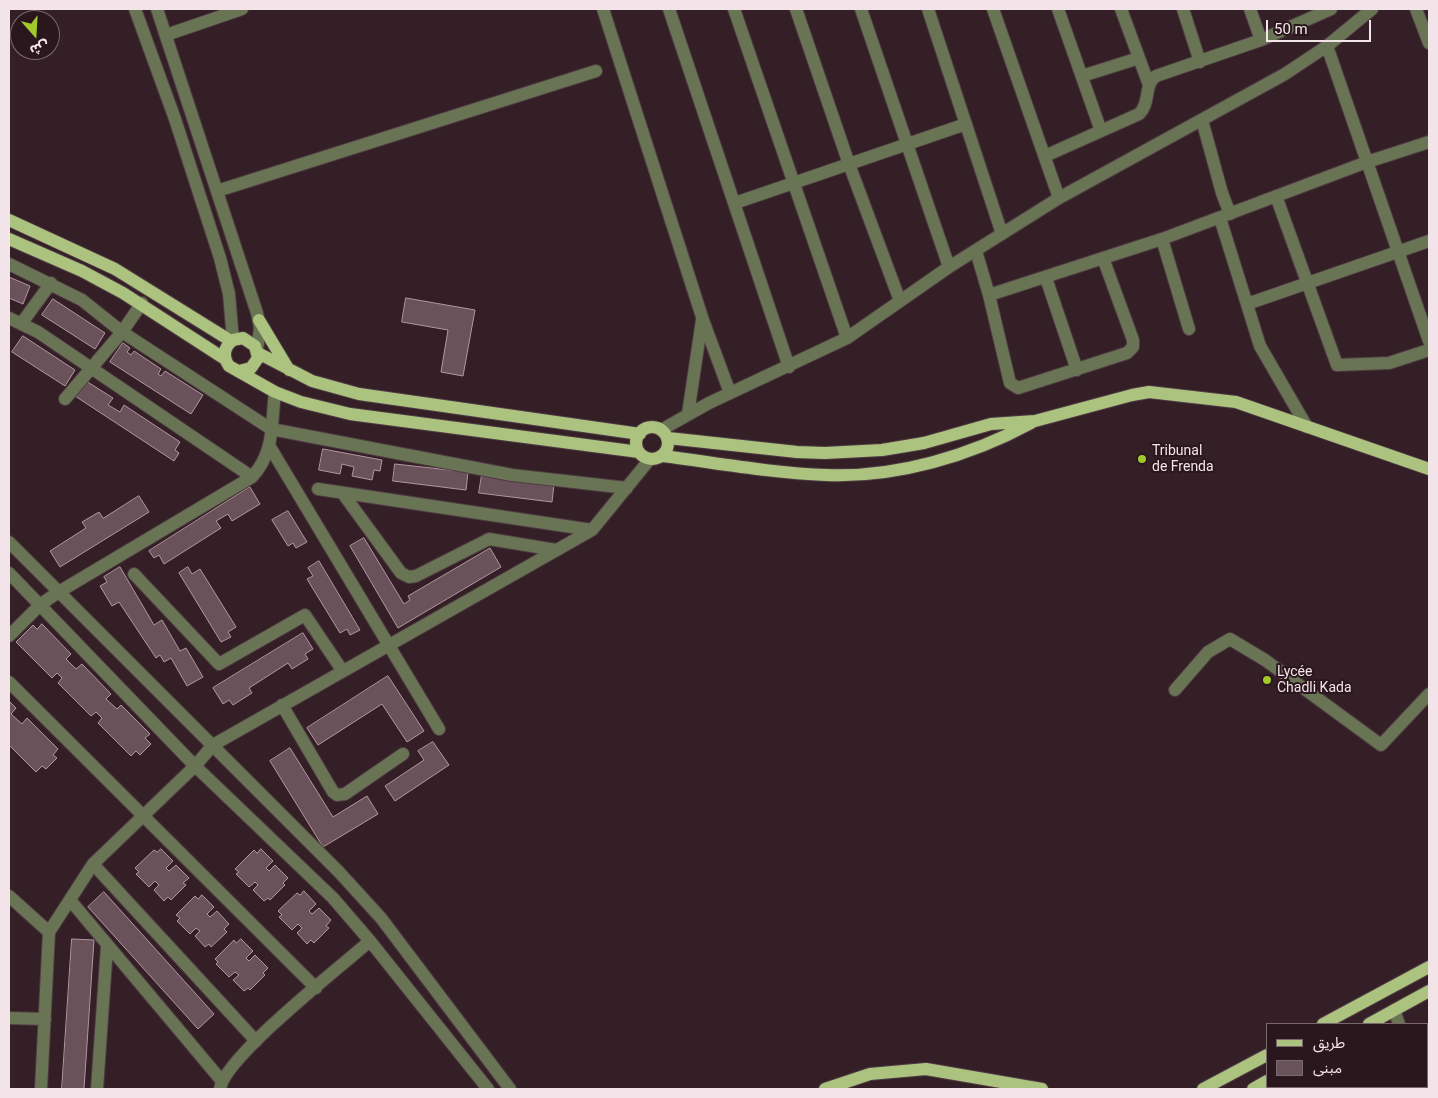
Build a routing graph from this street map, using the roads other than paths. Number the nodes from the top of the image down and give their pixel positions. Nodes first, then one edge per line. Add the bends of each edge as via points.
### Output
1 (135, 9) edge
2 (157, 9) edge
3 (242, 9) edge
4 (603, 9) edge
5 (669, 9) edge
6 (734, 9) edge
7 (796, 9) edge
8 (861, 9) edge
9 (928, 9) edge
10 (993, 9) edge
11 (1058, 9) edge
12 (1122, 9) edge
13 (1183, 9) edge
14 (1250, 9) edge
15 (1331, 9) edge
16 (1372, 9) edge
17 (1416, 9) edge
18 (1317, 12) edge
19 (166, 35) junction
20 (1261, 40) junction
21 (1429, 42) edge
22 (1327, 46) junction
23 (1139, 58) junction
24 (1200, 62) junction
25 (596, 71) dead end
26 (1082, 76) junction
27 (1148, 85) junction
28 (1202, 120) junction
29 (966, 124) junction
30 (1101, 131) junction
31 (1429, 142) edge
32 (906, 145) junction
33 (1045, 156) junction
34 (1367, 162) junction
35 (849, 164) junction
36 (794, 183) junction
37 (217, 191) junction
38 (1276, 196) junction
39 (1059, 198) junction
40 (735, 203) junction
41 (1225, 216) junction
42 (9, 220) edge
43 (1002, 234) junction
44 (9, 239) edge
45 (1162, 239) junction
46 (1429, 241) edge
47 (976, 251) junction
48 (1398, 252) junction
49 (1103, 258) junction
50 (9, 264) edge
51 (949, 267) junction
52 (1046, 278) junction
53 (51, 284) junction
54 (1308, 284) junction
55 (989, 296) junction
56 (900, 300) junction
57 (142, 304) junction
58 (1247, 304) junction
59 (9, 318) edge
60 (259, 320) junction
61 (702, 320) junction
62 (21, 324) junction
63 (1189, 329) dead end
64 (122, 332) junction
65 (847, 338) junction
66 (232, 340) junction
67 (1429, 341) edge
68 (1429, 350) edge
69 (258, 352) junction
70 (225, 359) junction
71 (92, 367) junction
72 (789, 367) junction
73 (1077, 370) junction
74 (239, 371) junction
75 (290, 372) junction
76 (275, 392) junction
77 (730, 393) junction
78 (65, 399) dead end
79 (688, 414) junction
80 (1035, 421) junction
81 (1307, 427) junction
82 (271, 429) junction
83 (640, 434) junction
84 (664, 434) junction
85 (270, 447) junction
86 (638, 452) junction
87 (663, 456) junction
88 (650, 460) junction
89 (1429, 469) edge
90 (252, 477) junction
91 (627, 488) junction
92 (318, 489) dead end
93 (344, 495) junction
94 (592, 530) junction
95 (9, 542) edge
96 (556, 550) junction
97 (9, 573) edge
98 (134, 574) dead end
99 (57, 592) junction
100 (40, 605) junction
101 (9, 636) edge
102 (388, 646) junction
103 (342, 670) junction
104 (9, 682) edge
105 (1175, 690) dead end
106 (1429, 694) edge
107 (282, 705) junction
108 (438, 729) dead end
109 (213, 745) junction
110 (403, 754) dead end
111 (196, 766) junction
112 (143, 814) junction
113 (94, 864) junction
114 (9, 896) edge
115 (70, 900) junction
116 (49, 932) junction
117 (370, 942) junction
118 (108, 946) junction
119 (1429, 967) edge
120 (316, 988) junction
121 (1429, 991) edge
122 (1394, 1010) junction
123 (9, 1018) edge
124 (45, 1019) junction
125 (1325, 1023) edge
126 (1371, 1023) edge
127 (1399, 1023) edge
128 (256, 1040) junction
129 (1266, 1056) edge
130 (1266, 1082) edge
131 (220, 1085) edge
132 (41, 1089) edge
133 (97, 1089) edge
134 (488, 1089) edge
135 (510, 1089) edge
136 (825, 1089) edge
137 (1042, 1089) edge
138 (1204, 1089) edge
139 (1253, 1089) edge

1 - 66 street via 175,118 220,258 229,294
2 - 19 street
3 - 19 street
4 - 61 street
5 - 40 street
6 - 36 street
7 - 35 street
8 - 32 street
9 - 29 street
10 - 33 street
11 - 26 street
12 - 23 street
13 - 24 street
14 - 20 street
15 - 18 street
16 - 22 street
17 - 21 street
18 - 20 street
19 - 37 street
20 - 24 street
22 - 28 street via 1269,84
22 - 34 street
23 - 26 street
23 - 27 street
24 - 27 street via 1161,74
25 - 37 street
26 - 30 street
27 - 30 street via 1143,111
28 - 39 street
28 - 41 street via 1222,192
29 - 32 street
29 - 43 street
30 - 33 street
31 - 34 street
32 - 35 street
32 - 51 street
33 - 39 street
34 - 38 street
34 - 48 street
35 - 36 street
35 - 56 street
36 - 40 street
36 - 65 street
37 - 60 street
38 - 41 street
38 - 54 street
39 - 43 street
40 - 72 street
41 - 45 street
41 - 58 street
42 - 66 main road via 132,278
43 - 47 street
44 - 57 main road via 82,271
45 - 49 street
45 - 63 street
46 - 48 street
47 - 51 street
47 - 55 street
48 - 54 street
48 - 67 street
49 - 52 street
49 - 73 street via 1133,340 1133,348
50 - 53 street
51 - 56 street
52 - 55 street
52 - 73 street
53 - 62 street
53 - 64 street via 82,300
54 - 58 street
54 - 68 street via 1337,365 1389,364
55 - 73 street via 1012,386 1021,388
56 - 65 street
57 - 64 street
57 - 70 main road
58 - 81 street via 1260,346
59 - 62 street
60 - 69 street
60 - 75 main road
61 - 77 street
61 - 79 street
62 - 71 street
64 - 71 street
64 - 82 street
65 - 72 street
66 - 69 main road via 248,339
66 - 70 main road via 225,349
69 - 74 main road via 251,368
69 - 75 main road
70 - 74 main road via 229,366
71 - 78 street
71 - 90 street
72 - 77 street
74 - 76 main road
75 - 83 main road via 359,394
76 - 82 street
76 - 86 main road via 350,414
77 - 79 street
79 - 84 street
80 - 81 main road via 1150,392 1236,402
80 - 84 main road via 990,424 924,442 855,452 797,452
80 - 87 main road via 988,445 904,468 852,475 798,473
81 - 89 main road
82 - 85 street
82 - 91 street via 512,475
83 - 84 main road via 647,428
83 - 86 main road via 636,442
84 - 87 main road via 668,447
85 - 90 street via 264,464
85 - 102 street
86 - 88 main road
87 - 88 main road
88 - 91 street
90 - 99 street
91 - 94 street
92 - 93 street
93 - 94 street
93 - 96 street via 401,574 409,577 489,539
94 - 96 street
95 - 99 street
96 - 102 street
97 - 100 street
98 - 103 street via 219,664 305,615
99 - 100 street
99 - 109 street
100 - 101 street
100 - 111 street
102 - 103 street
102 - 108 street
103 - 107 street
104 - 112 street
105 - 106 street via 1208,652 1230,639 1265,660 1381,745
107 - 109 street
107 - 110 street via 337,795 345,794
109 - 111 street
109 - 135 street via 381,918
111 - 112 street
111 - 117 street via 332,898
112 - 113 street
112 - 120 street
113 - 115 street
113 - 128 street
114 - 116 street
115 - 116 street
115 - 118 street
116 - 124 street
117 - 120 street
117 - 134 street
118 - 131 street
118 - 133 street
119 - 125 main road
120 - 128 street
121 - 122 main road
122 - 126 main road
122 - 127 street
123 - 124 street
124 - 132 street
128 - 131 street
129 - 138 main road
130 - 139 main road
136 - 137 main road via 870,1074 926,1069

